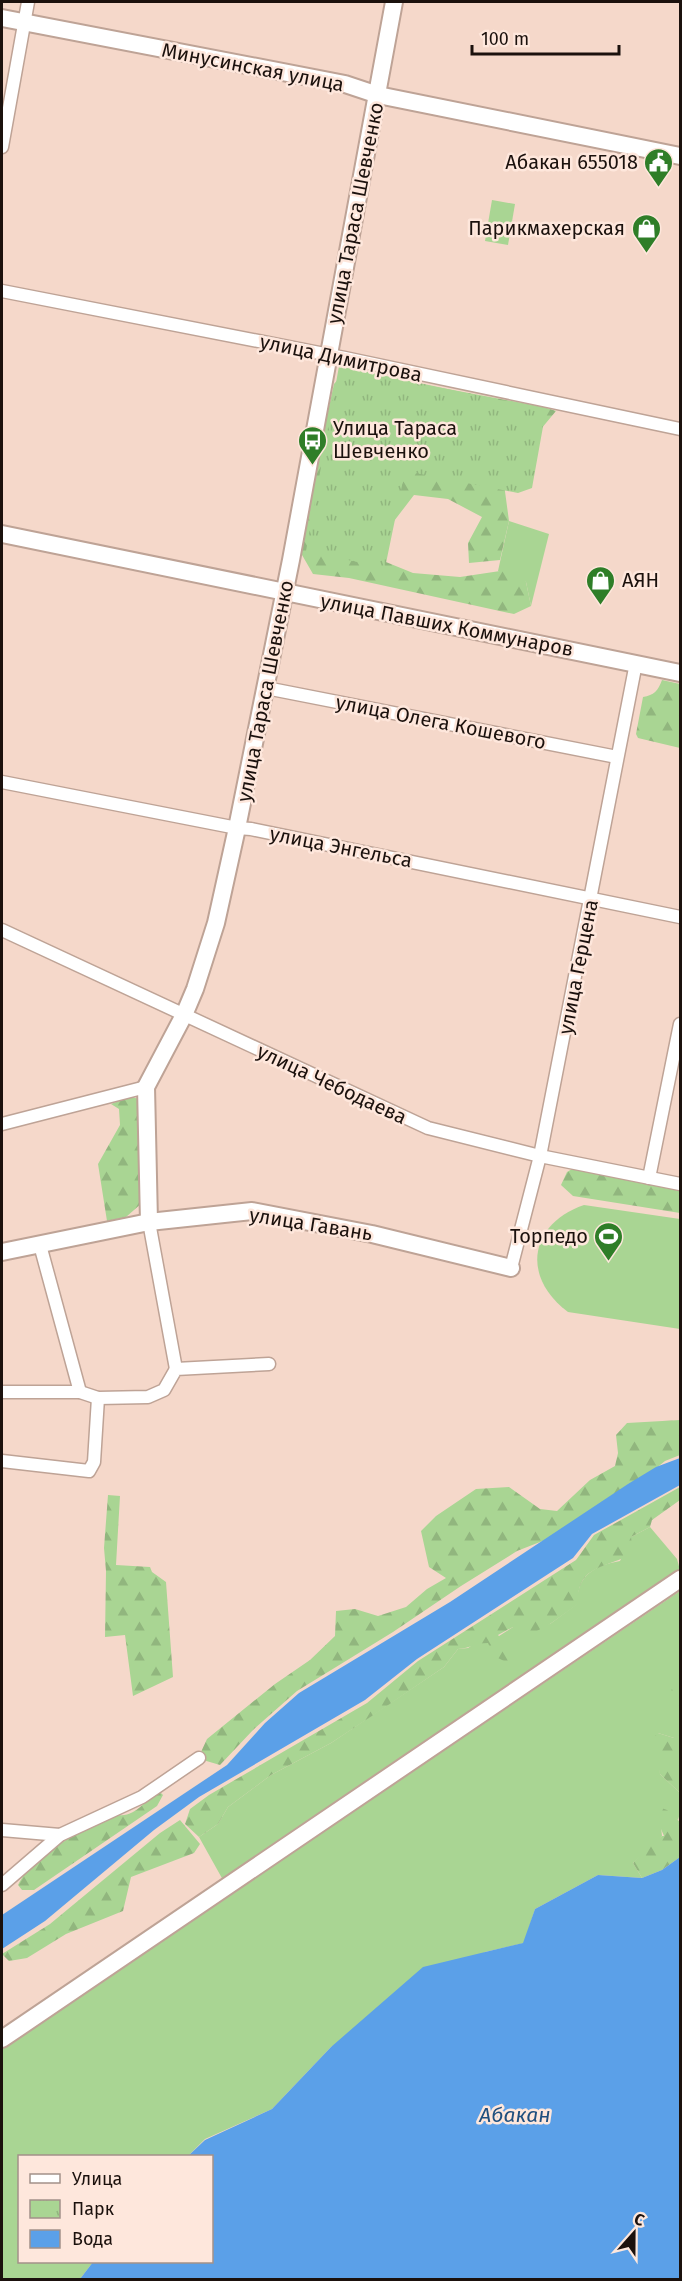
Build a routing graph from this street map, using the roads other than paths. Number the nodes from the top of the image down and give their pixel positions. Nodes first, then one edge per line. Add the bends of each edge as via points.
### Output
1 (28, 2) edge
2 (394, 2) edge
3 (2, 18) edge
4 (25, 23) junction
5 (378, 95) junction
6 (5, 110) edge
7 (2, 147) edge
8 (681, 156) edge
9 (2, 291) edge
10 (328, 355) junction
11 (681, 429) edge
12 (2, 534) edge
13 (285, 592) junction
14 (636, 663) junction
15 (681, 673) edge
16 (266, 688) junction
17 (617, 757) junction
18 (2, 782) edge
19 (237, 828) junction
20 (592, 898) junction
21 (681, 917) edge
22 (2, 930) edge
23 (184, 1015) junction
24 (681, 1024) edge
25 (146, 1087) junction
26 (2, 1124) edge
27 (540, 1156) junction
28 (649, 1178) junction
29 (681, 1184) edge
30 (149, 1222) junction
31 (40, 1245) junction
32 (2, 1252) edge
33 (511, 1268) joint
34 (269, 1364) dead end
35 (176, 1369) junction
36 (2, 1392) edge
37 (80, 1392) junction
38 (98, 1398) junction
39 (2, 1461) edge
40 (681, 1579) edge
41 (199, 1758) dead end
42 (2, 1830) edge
43 (60, 1835) junction
44 (2, 1885) edge
45 (2, 2039) edge

1 - 4 street
2 - 5 street, улица Тараса Шевченко
3 - 4 street, Минусинская улица
4 - 5 street, Минусинская улица via 345,84
4 - 6 street
5 - 8 street, Минусинская улица
5 - 10 street, улица Тараса Шевченко
6 - 7 street
9 - 10 street, улица Димитрова
10 - 11 street, улица Димитрова
10 - 13 street, улица Тараса Шевченко
12 - 13 street, улица Павших Коммунаров
13 - 14 street, улица Павших Коммунаров
13 - 16 street, улица Тараса Шевченко
14 - 15 street, улица Павших Коммунаров
14 - 17 street, улица Герцена
16 - 17 street, улица Олега Кошевого
16 - 19 street, улица Тараса Шевченко
17 - 20 street, улица Герцена
18 - 19 street, улица Энгельса
19 - 20 street, улица Энгельса
19 - 23 street, улица Тараса Шевченко via 216,923
20 - 21 street, улица Энгельса
20 - 27 street, улица Герцена
22 - 23 street, улица Чебодаева
23 - 25 street, улица Тараса Шевченко
23 - 27 street, улица Чебодаева via 428,1128
24 - 28 street
25 - 26 street
25 - 30 street, улица Тараса Шевченко
27 - 28 street, улица Чебодаева
27 - 33 street, улица Герцена
28 - 29 street, улица Чебодаева
30 - 31 street, улица Гавань
30 - 33 street, улица Гавань via 252,1211 372,1234
30 - 35 street, улица Тараса Шевченко
31 - 32 street, улица Гавань
31 - 37 street
34 - 35 street
35 - 38 street via 164,1390 148,1397
36 - 37 street
37 - 38 street
38 - 39 street via 94,1462 89,1471
40 - 45 street
41 - 43 street via 142,1797
42 - 43 street
43 - 44 street

